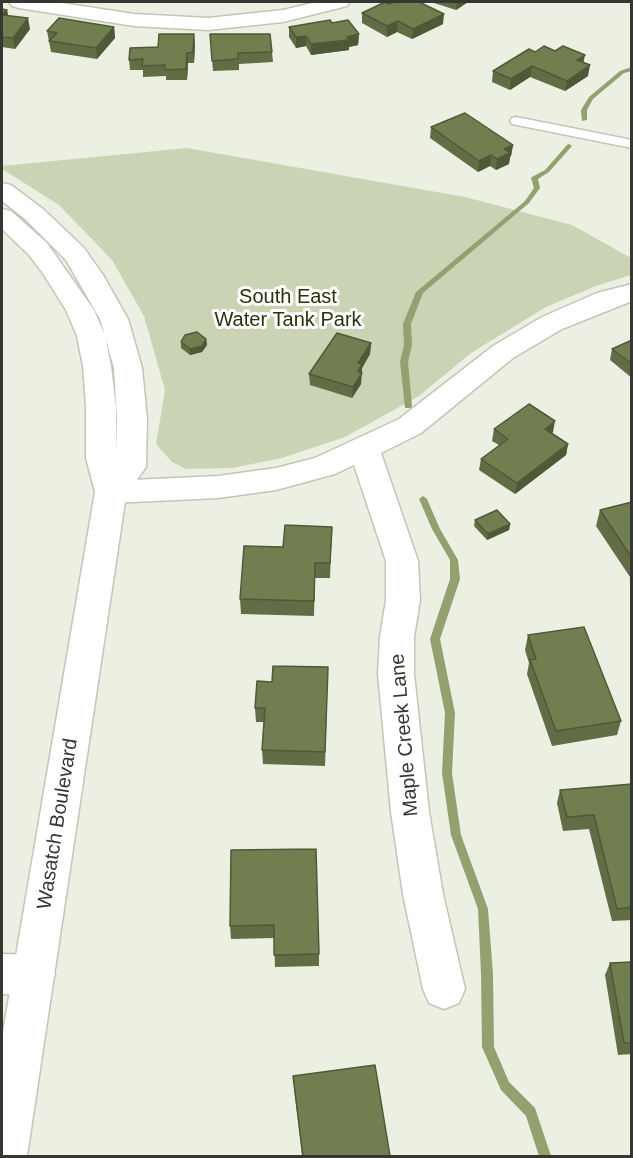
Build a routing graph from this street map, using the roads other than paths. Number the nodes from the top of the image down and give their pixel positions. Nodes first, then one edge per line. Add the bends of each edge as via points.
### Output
1 (19, 2) edge
2 (340, 2) edge
3 (69, 5) edge
4 (516, 121) dead end
5 (632, 144) edge
6 (2, 190) edge
7 (2, 216) edge
8 (632, 292) edge
9 (364, 449) junction
10 (111, 492) junction
11 (18, 975) edge
12 (444, 989) dead end
13 (4, 1156) edge

1 - 3 street
2 - 3 street via 283,16 208,24 134,20
4 - 5 lane
6 - 10 street, Wasatch Boulevard via 34,214 75,254 114,319 129,368 132,419 131,467
7 - 10 street, Wasatch Boulevard via 53,268 80,310 91,336 101,408 101,458
8 - 9 street via 552,323 502,352 410,426
9 - 10 street via 300,473 250,483
9 - 12 street, Maple Creek Lane via 402,561 403,600 396,674 410,812
10 - 11 street, Wasatch Boulevard
11 - 13 street, Wasatch Boulevard

